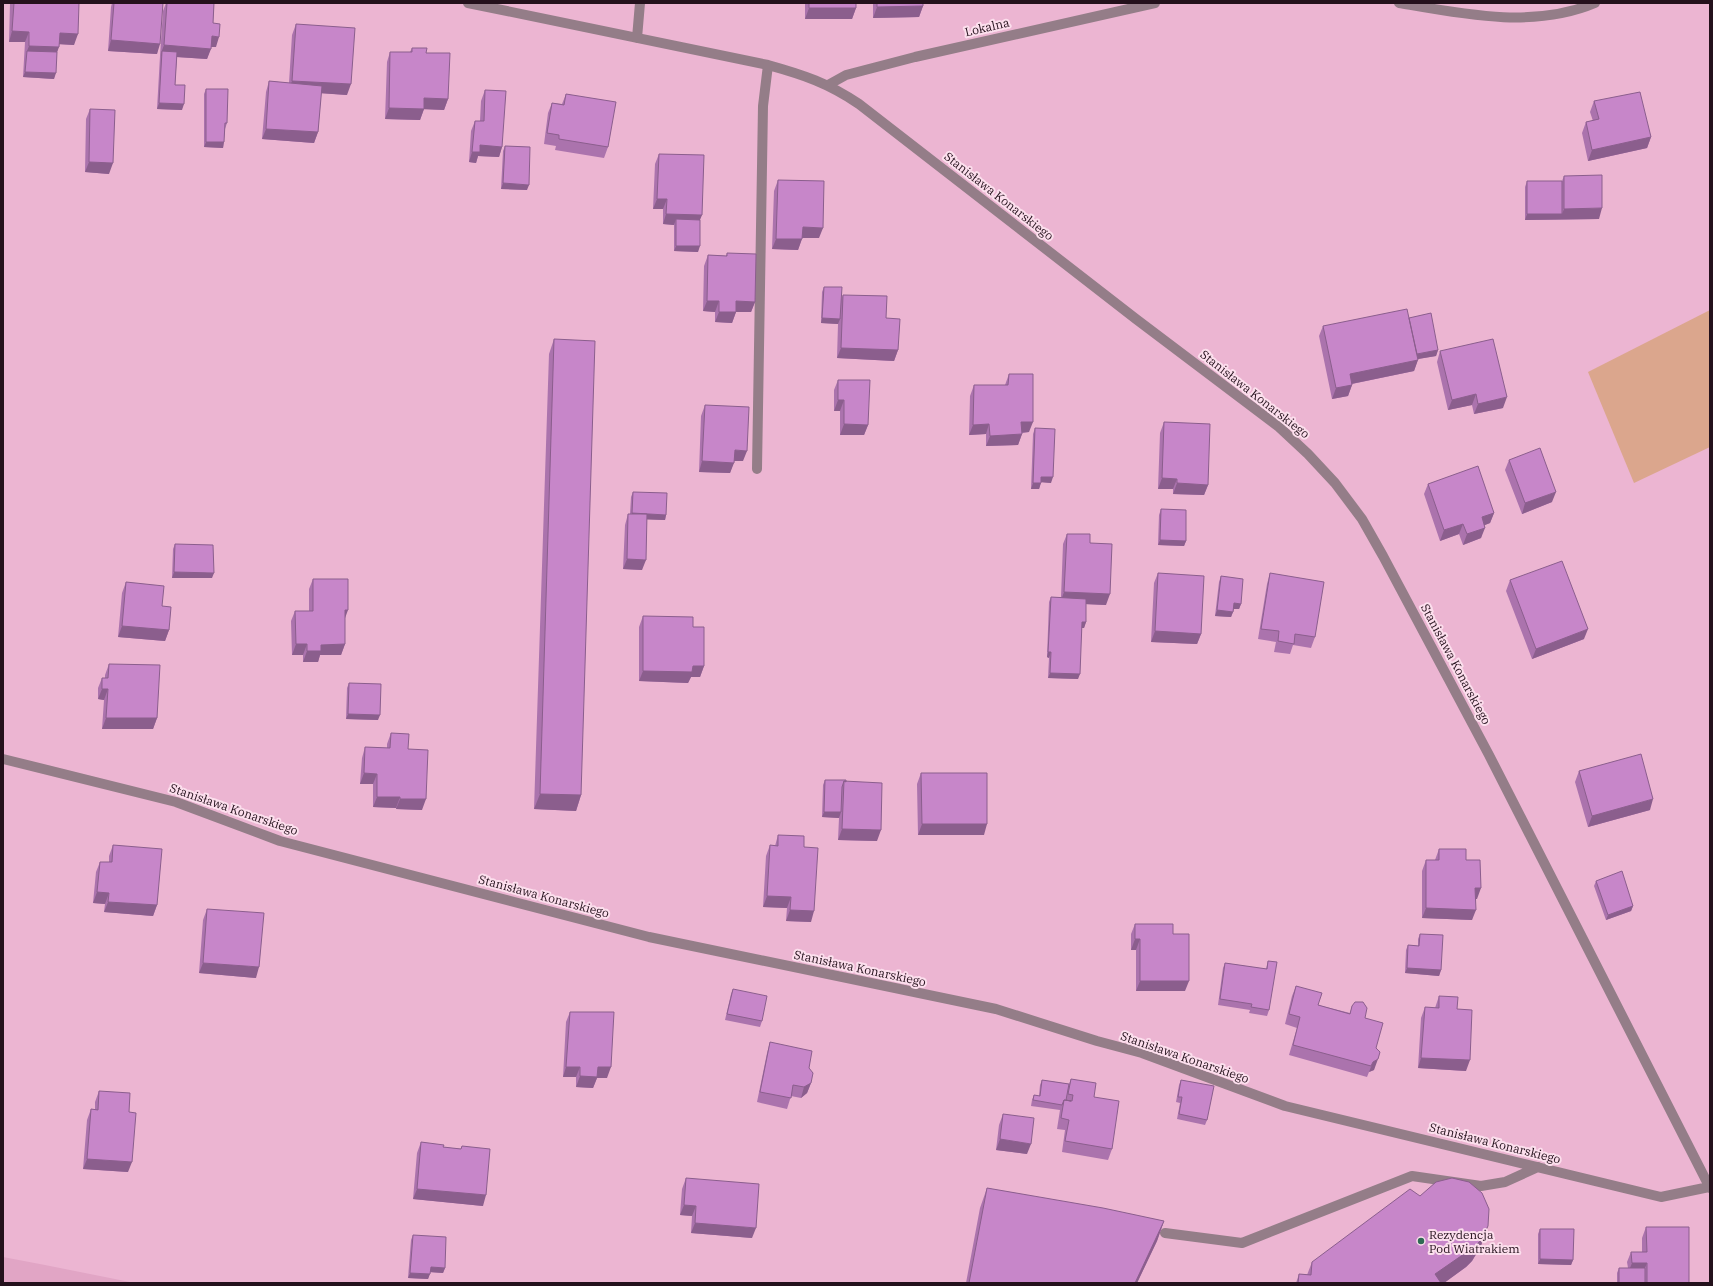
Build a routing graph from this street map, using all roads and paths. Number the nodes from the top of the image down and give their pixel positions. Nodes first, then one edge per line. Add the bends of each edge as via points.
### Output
1 (468, 3) edge
2 (640, 3) edge
3 (1155, 3) edge
4 (1399, 3) edge
5 (1595, 3) edge
6 (637, 38) junction
7 (768, 65) junction
8 (828, 85) junction
9 (757, 468) dead end
10 (3, 759) edge
11 (1538, 1167) junction
12 (1710, 1187) edge
13 (1165, 1233) dead end

1 - 6 street, Stanisława Konarskiego
2 - 6 street
3 - 8 street, Lokalna via 907,59 846,75
4 - 5 street via 1448,12 1507,17 1550,16
6 - 7 street, Stanisława Konarskiego
7 - 8 street, Stanisława Konarskiego via 799,73
7 - 9 street via 763,106
8 - 12 street, Stanisława Konarskiego via 859,104 1279,427 1335,483 1362,519 1383,556 1489,755
10 - 11 street, Stanisława Konarskiego via 176,802 280,841 649,937 996,1009 1142,1053 1285,1106
11 - 12 street, Stanisława Konarskiego via 1661,1197
11 - 13 street via 1505,1182 1481,1186 1412,1176 1242,1243

